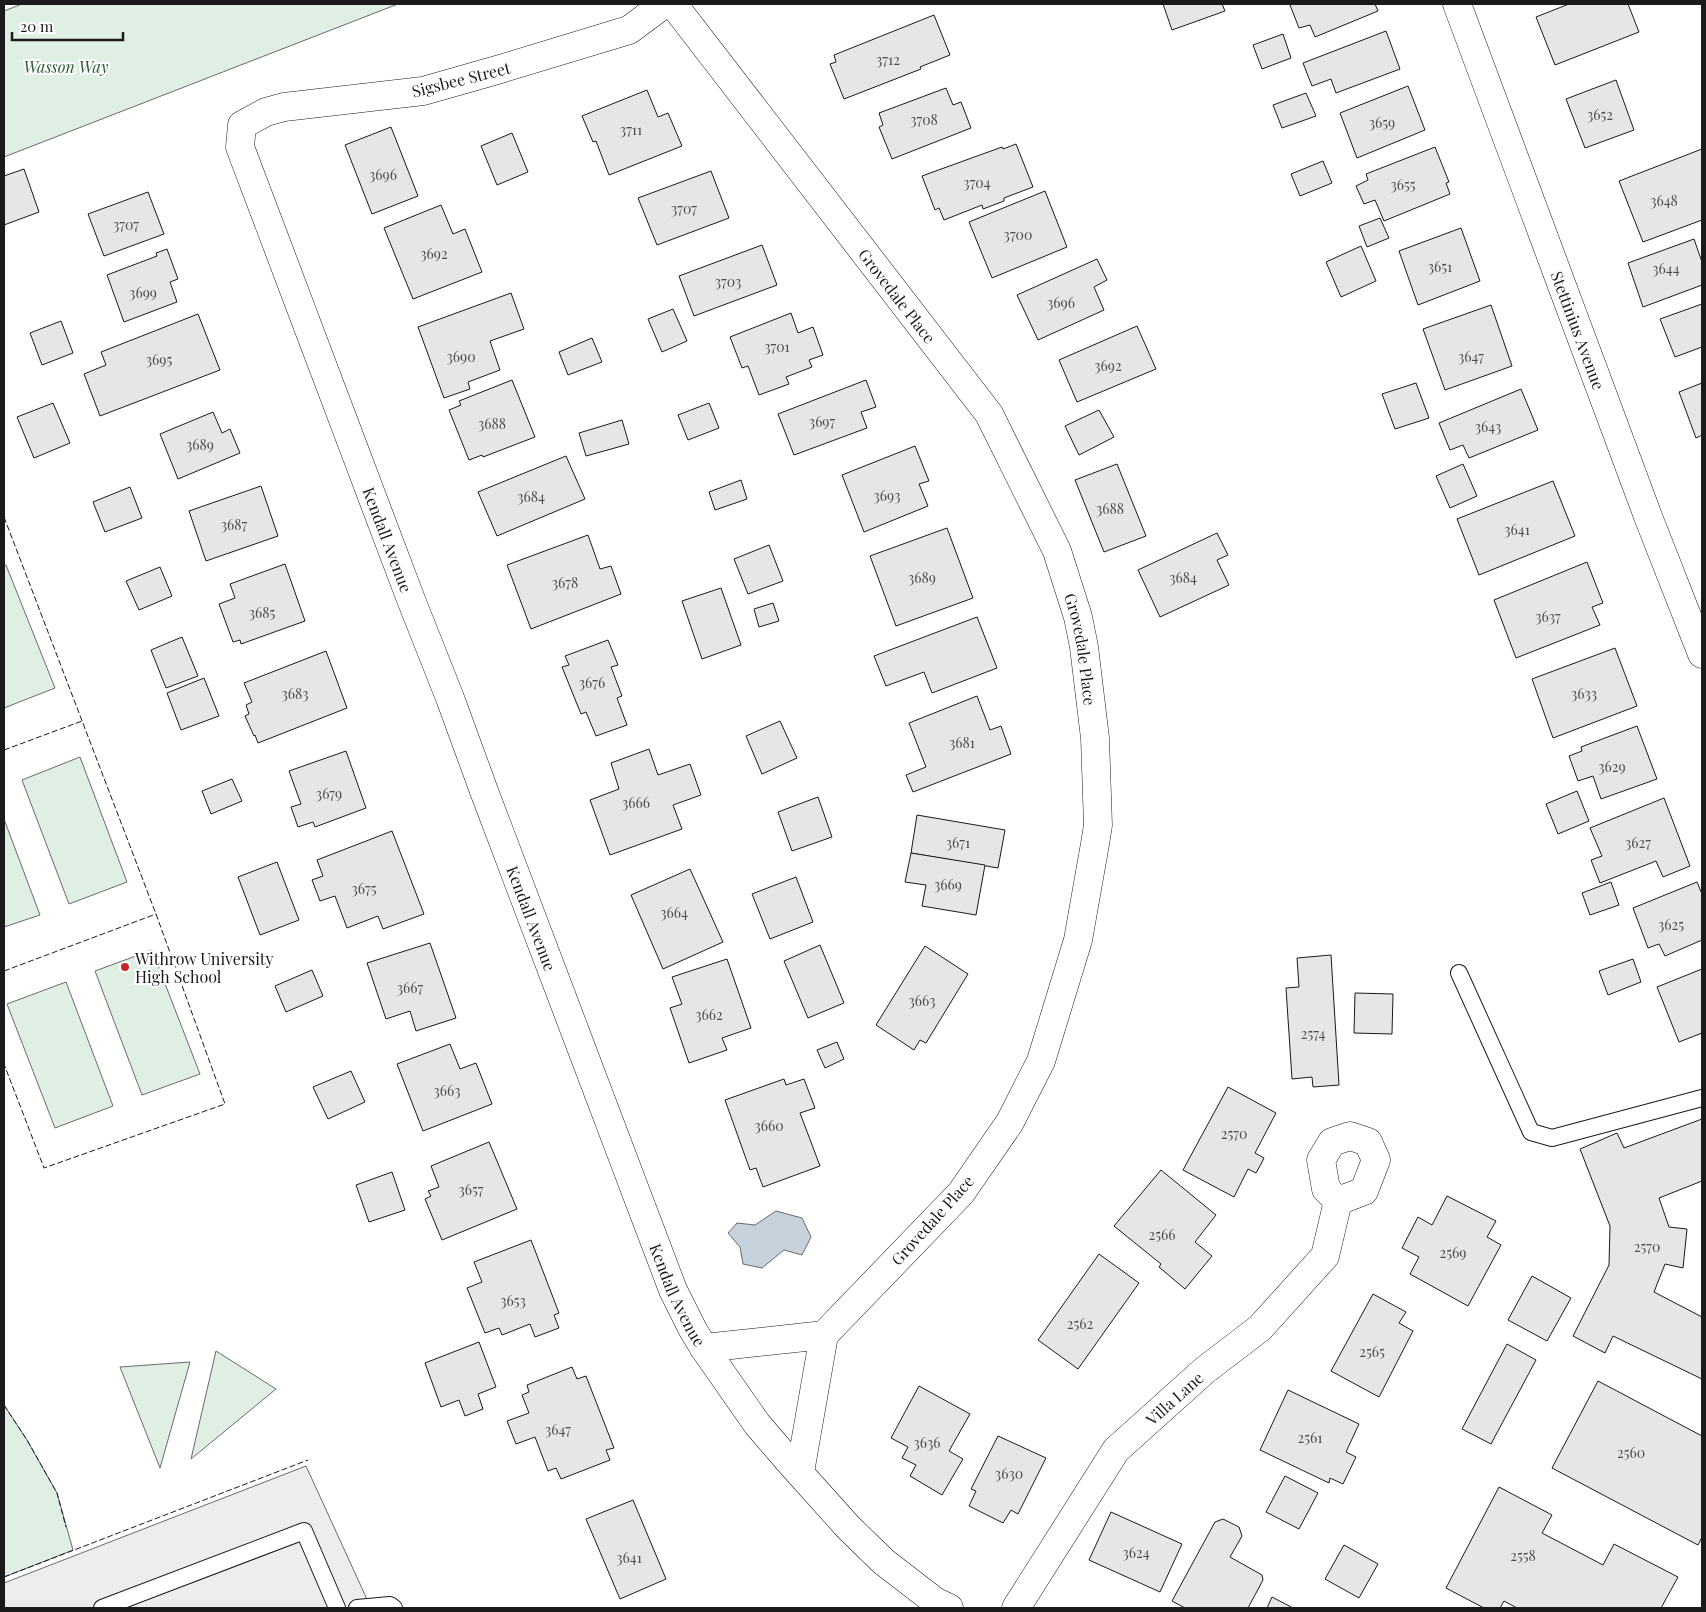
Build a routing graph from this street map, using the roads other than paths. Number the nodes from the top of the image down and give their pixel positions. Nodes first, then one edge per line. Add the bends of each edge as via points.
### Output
1 (664, 4) edge
2 (673, 4) edge
3 (1457, 4) edge
4 (240, 147) joint
5 (1702, 654) edge
6 (1459, 973) dead end
7 (1702, 1098) edge
8 (1338, 1201) dead end
9 (824, 1335) junction
10 (704, 1348) junction
11 (800, 1472) junction
12 (102, 1608) edge
13 (337, 1608) edge
14 (357, 1608) edge
15 (394, 1608) edge
16 (949, 1608) edge
17 (1016, 1608) edge

1 - 4 street, Sigsbee Street via 629,30 423,91 284,107 266,112 242,125
2 - 9 street, Grovedale Place via 989,414 1057,551 1084,647 1095,738 1098,825 1095,844 1078,940 1041,1061 1010,1122 961,1193
3 - 5 street, Stettinius Avenue
4 - 10 street, Kendall Avenue via 673,1290
6 - 7 lane via 1531,1132 1552,1138
8 - 17 street, Villa Lane via 1325,1256 1260,1328 1205,1370 1116,1450
9 - 10 street
9 - 11 street
10 - 11 street, Kendall Avenue via 757,1424
11 - 16 street, Kendall Avenue via 884,1562 936,1602
12 - 13 lane via 304,1530
14 - 15 lane via 390,1604

